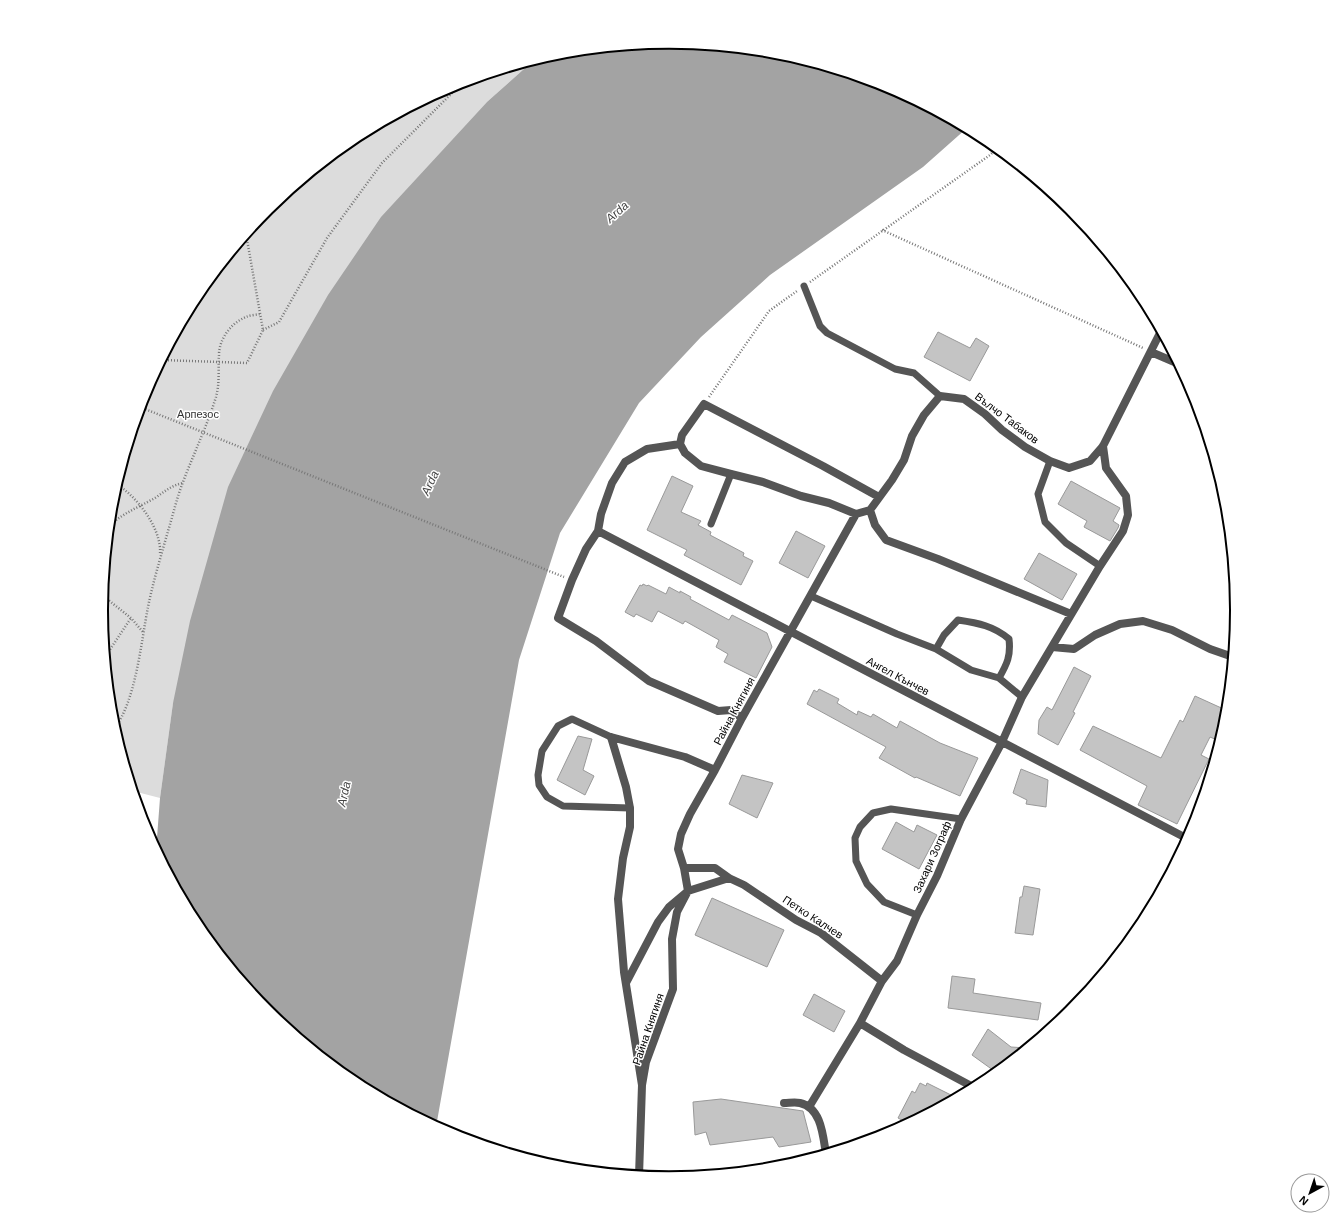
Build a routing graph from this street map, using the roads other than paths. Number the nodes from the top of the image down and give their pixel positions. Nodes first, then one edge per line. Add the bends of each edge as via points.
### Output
1 (804, 286) road end
2 (1159, 336) edge
3 (1151, 352) junction
4 (1173, 361) edge
5 (940, 396) junction
6 (680, 444) junction
7 (1103, 446) junction
8 (1050, 461) junction
9 (731, 474) junction
10 (879, 498) junction
11 (870, 510) junction
12 (856, 514) junction
13 (711, 524) dead end
14 (598, 531) junction
15 (1100, 566) junction
16 (811, 596) junction
17 (1071, 614) junction
18 (791, 632) junction
19 (1052, 647) junction
20 (936, 649) junction
21 (1228, 655) edge
22 (999, 678) junction
23 (1022, 697) junction
24 (742, 718) junction
25 (611, 737) junction
26 (1002, 742) junction
27 (715, 770) junction
28 (630, 808) junction
29 (961, 819) junction
30 (1183, 836) edge
31 (684, 868) junction
32 (728, 878) junction
33 (688, 891) junction
34 (917, 915) junction
35 (882, 981) junction
36 (626, 983) junction
37 (860, 1023) junction
38 (642, 1085) junction
39 (969, 1085) edge
40 (784, 1103) dead end
41 (809, 1107) junction
42 (825, 1149) edge
43 (639, 1171) edge

1 - 5 lane via 820,326 827,333 895,369 914,373
2 - 3 street, Вълчо Табаков
3 - 4 street
3 - 7 street, Вълчо Табаков
5 - 8 street, Вълчо Табаков via 964,399 1025,447
5 - 10 street via 924,415 912,436 904,460
6 - 9 street via 685,453 702,466
6 - 10 street via 682,434 704,404
6 - 14 street via 647,449 625,462 612,483
7 - 8 street, Вълчо Табаков via 1090,461 1069,468
7 - 15 street, Захари Зограф via 1106,468 1126,496 1128,514 1123,531
8 - 15 lane via 1038,494 1045,522 1066,543
9 - 12 street via 829,503
9 - 13 lane
10 - 11 street
11 - 12 street
11 - 17 street via 875,525 886,540
12 - 16 street, Райна Княгиня
14 - 18 street, Ангел Кънчев
14 - 24 street via 586,549 558,618 596,641 649,680 718,711 731,710
15 - 17 street, Захари Зограф
16 - 18 street, Райна Княгиня
16 - 20 lane
17 - 19 street, Захари Зограф
18 - 24 street, Райна Княгиня
18 - 26 street, Ангел Кънчев
19 - 21 street via 1074,649 1095,635 1120,624 1143,621 1172,630
19 - 23 street, Захари Зограф
20 - 22 lane via 970,670
20 - 22 lane via 944,635 958,620 989,626 1009,639 1011,650
22 - 23 lane
23 - 26 street, Захари Зограф
24 - 27 street, Райна Княгиня
25 - 27 street via 685,757
25 - 28 street
25 - 28 lane via 572,719 558,726 542,751 539,786 548,797 563,806
26 - 29 street, Захари Зограф
26 - 30 street, Ангел Кънчев
27 - 31 street, Райна Княгиня via 681,834 678,849
28 - 36 street via 630,827 618,899
29 - 34 street, Захари Зограф
29 - 34 lane via 891,809 873,813 860,827 855,838 856,861 867,884 884,902
31 - 32 street, Петко Калчев via 715,868
31 - 33 street, Райна Княгиня
32 - 33 street
32 - 35 street, Петко Калчев via 744,884 796,920 821,933
33 - 36 street via 669,907 658,922
33 - 38 street, Райна Княгиня via 677,912 672,939 673,989 646,1062
34 - 35 street, Захари Зограф via 897,961
35 - 37 street, Захари Зограф
36 - 38 street
37 - 39 street
37 - 41 street, Захари Зограф
38 - 43 street, Райна Княгиня
40 - 41 street via 801,1103
41 - 42 street via 821,1123

